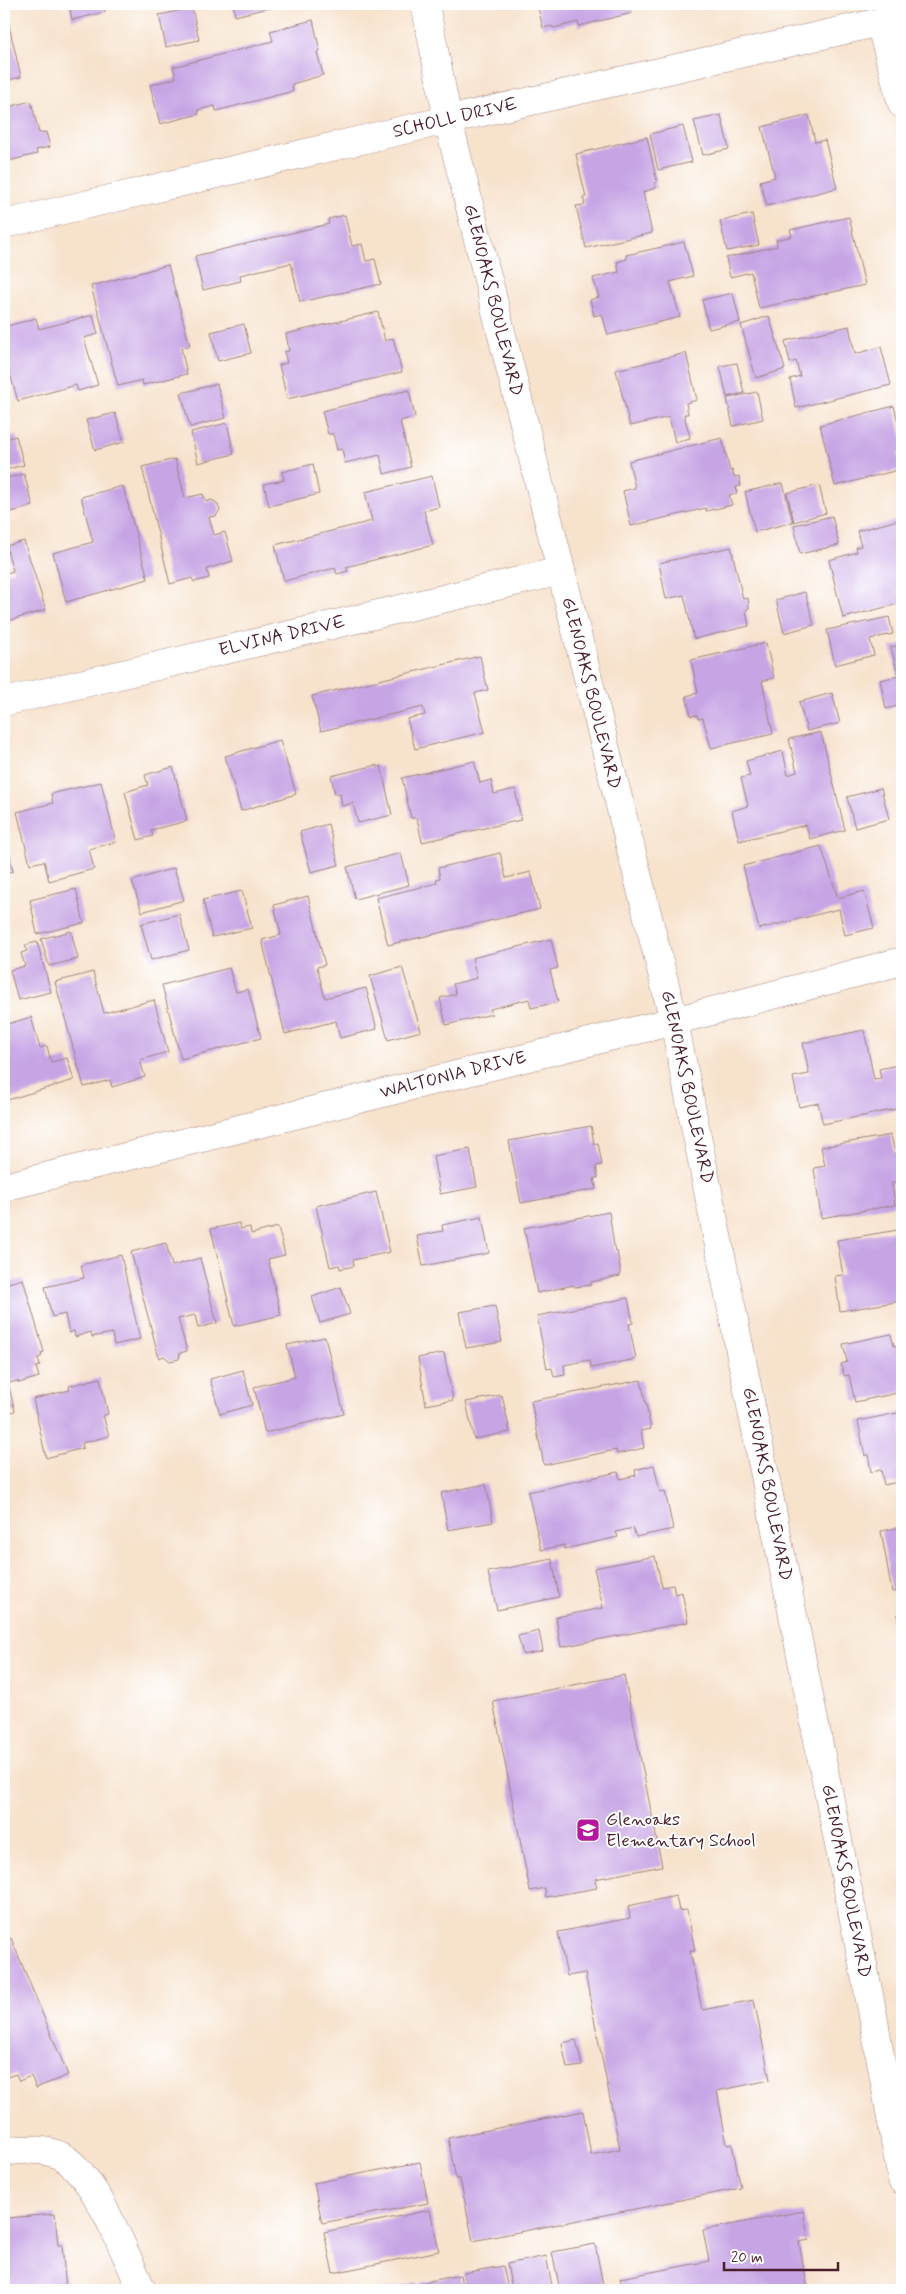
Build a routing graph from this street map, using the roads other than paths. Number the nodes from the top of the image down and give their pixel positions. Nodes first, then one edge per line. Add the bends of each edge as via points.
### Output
1 (425, 4) edge
2 (902, 5) edge
3 (880, 22) junction
4 (902, 104) edge
5 (448, 120) junction
6 (4, 224) edge
7 (560, 571) junction
8 (4, 702) edge
9 (902, 961) edge
10 (674, 1021) junction
11 (4, 1186) edge
12 (4, 2152) edge
13 (902, 2180) edge
14 (142, 2290) edge

1 - 5 street, GLENOAKS BOULEVARD
2 - 3 street, SCHOLL DRIVE
3 - 4 street
3 - 5 street, SCHOLL DRIVE
5 - 6 street, SCHOLL DRIVE
5 - 7 street, GLENOAKS BOULEVARD
7 - 8 street, ELVINA DRIVE
7 - 10 street, GLENOAKS BOULEVARD
9 - 10 street, WALTONIA DRIVE
10 - 11 street, WALTONIA DRIVE
10 - 13 street, GLENOAKS BOULEVARD via 872,2010
12 - 14 street via 40,2151 61,2156 79,2172 95,2192

